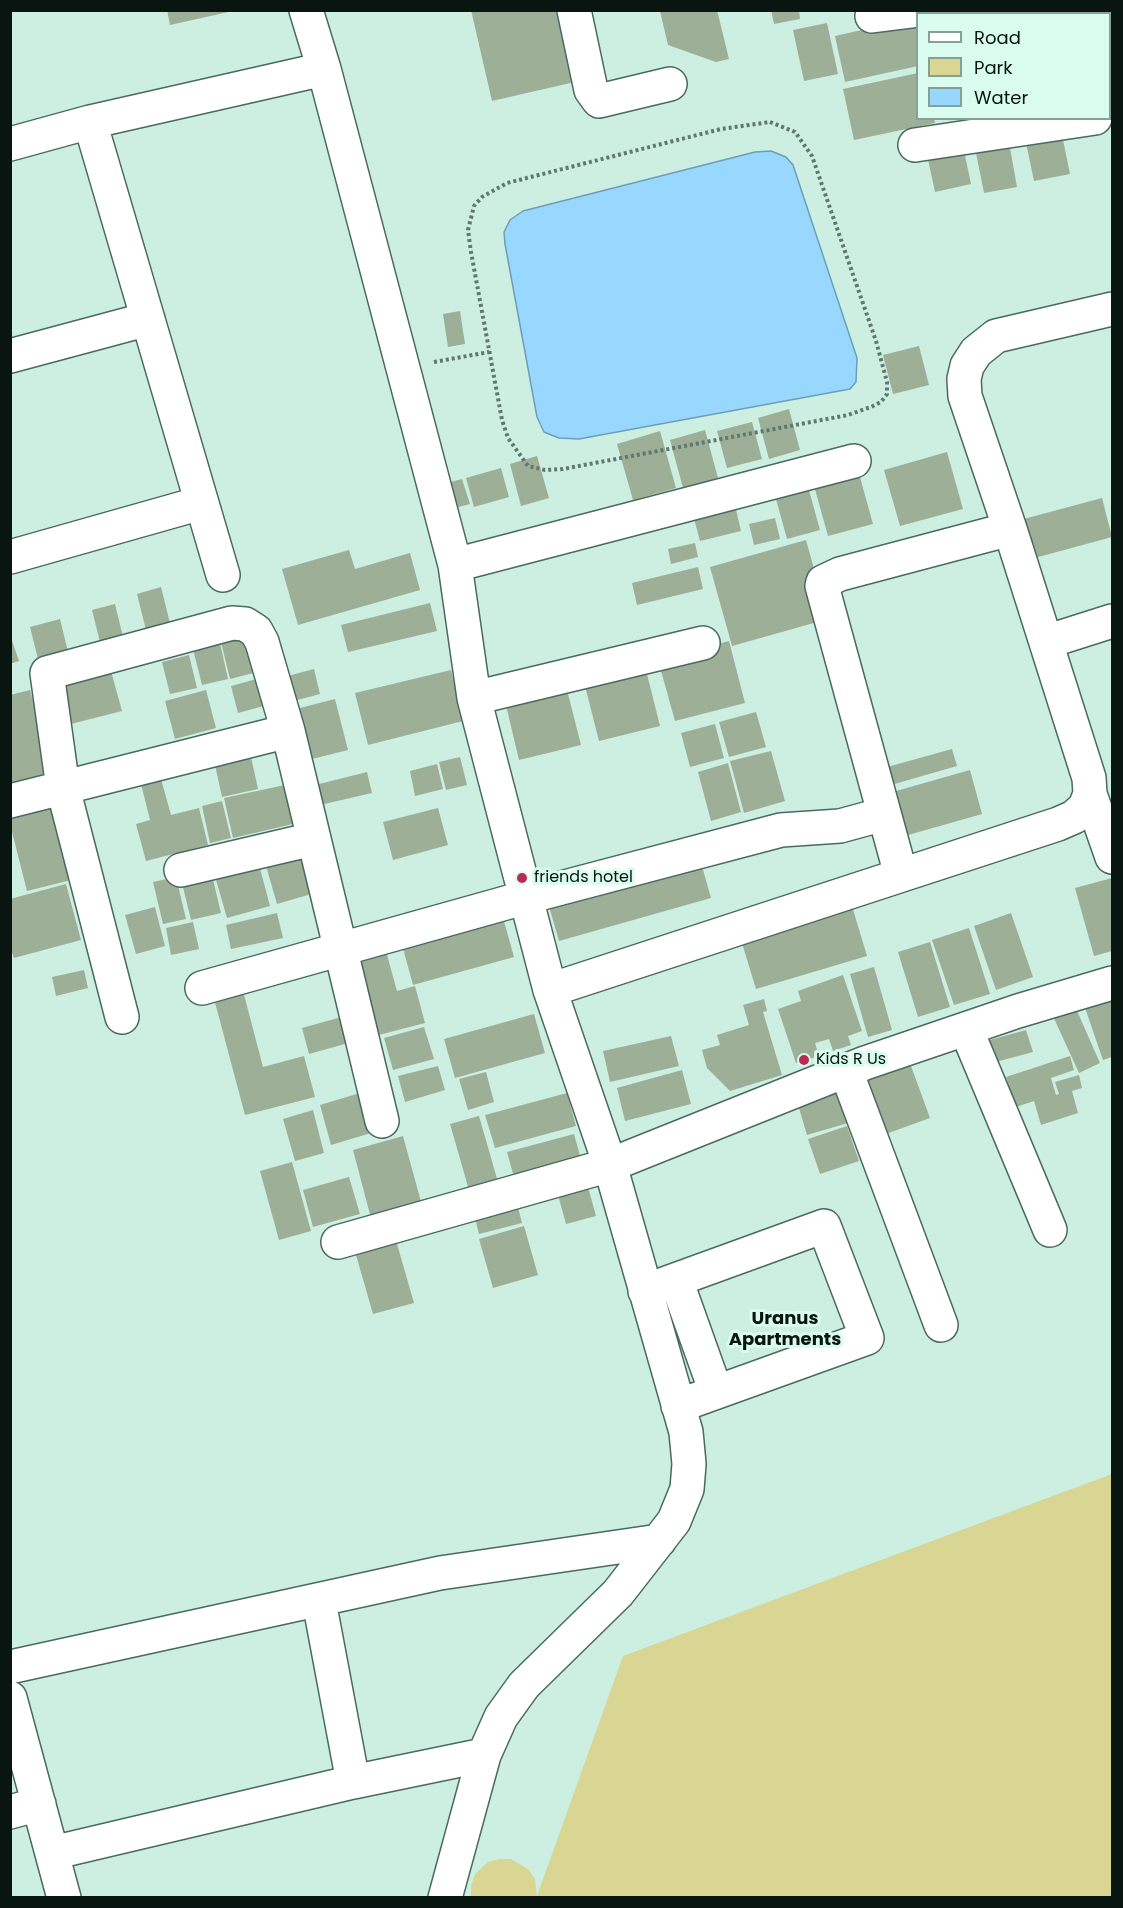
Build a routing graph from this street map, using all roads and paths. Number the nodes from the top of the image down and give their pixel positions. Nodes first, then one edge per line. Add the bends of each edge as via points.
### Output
1 (306, 10) edge
2 (574, 10) edge
3 (920, 10) edge
4 (872, 16) dead end
5 (324, 69) junction
6 (670, 84) dead end
7 (1082, 120) edge
8 (90, 122) junction
9 (10, 144) edge
10 (915, 145) dead end
11 (1113, 309) edge
12 (148, 319) junction
13 (489, 352) junction
14 (10, 356) edge
15 (403, 368) junction
16 (854, 461) dead end
17 (201, 503) junction
18 (1010, 529) junction
19 (10, 557) edge
20 (456, 565) junction
21 (223, 575) dead end
22 (1113, 621) edge
23 (1046, 642) junction
24 (703, 643) dead end
25 (474, 698) junction
26 (288, 732) junction
27 (63, 788) junction
28 (1090, 794) junction
29 (10, 801) edge
30 (884, 814) junction
31 (313, 839) junction
32 (1113, 857) edge
33 (180, 870) dead end
34 (901, 875) junction
35 (527, 897) junction
36 (339, 948) junction
37 (1113, 983) edge
38 (202, 988) dead end
39 (550, 990) junction
40 (122, 1017) dead end
41 (966, 1029) junction
42 (846, 1071) junction
43 (382, 1121) dead end
44 (610, 1165) junction
45 (1050, 1230) dead end
46 (338, 1242) dead end
47 (676, 1280) junction
48 (645, 1291) junction
49 (941, 1325) dead end
50 (716, 1392) junction
51 (678, 1406) junction
52 (659, 1541) junction
53 (319, 1601) junction
54 (10, 1667) edge
55 (10, 1698) edge
56 (484, 1755) junction
57 (353, 1782) junction
58 (25, 1808) edge
59 (52, 1853) junction
60 (64, 1898) edge
61 (445, 1898) edge

1 - 5 street
2 - 6 street via 591,90 598,101
3 - 4 street
5 - 8 street
5 - 15 street
7 - 10 street
8 - 9 street
8 - 12 street
11 - 18 street via 996,336 976,352 968,366 965,396
12 - 14 street
12 - 17 street
13 - 13 path via 508,438 528,466 545,470 848,415 871,408 887,394 876,341 812,156 795,132 770,122 721,129 507,183 482,196 474,206 468,230
13 - 15 path
15 - 20 street
16 - 20 street
17 - 19 street
17 - 21 street
18 - 23 street
18 - 30 street via 840,574 823,582 836,647
20 - 25 street
22 - 23 street
23 - 28 street via 1089,778
24 - 25 street
25 - 35 street
26 - 27 street
26 - 27 street via 256,631 246,624 232,622 47,673
26 - 31 street
27 - 29 street
27 - 40 street
28 - 32 street
28 - 34 street via 1074,817 1058,824
30 - 34 street
30 - 35 street via 840,826 781,830
31 - 33 street
31 - 36 street
34 - 39 street
35 - 36 street
35 - 39 street
36 - 38 street
36 - 43 street
37 - 41 street
39 - 44 street
41 - 42 street
41 - 45 street
42 - 44 street
42 - 49 street
44 - 46 street
44 - 48 street
47 - 48 street
47 - 50 street
47 - 50 street via 825,1226 867,1338
48 - 51 street
50 - 51 street
51 - 52 street via 686,1432 687,1489 674,1521
52 - 53 street via 440,1574
52 - 56 street via 618,1593 524,1685 501,1718
53 - 54 street
53 - 57 street
55 - 58 street
56 - 57 street
56 - 61 street
57 - 59 street
58 - 59 street
59 - 60 street

